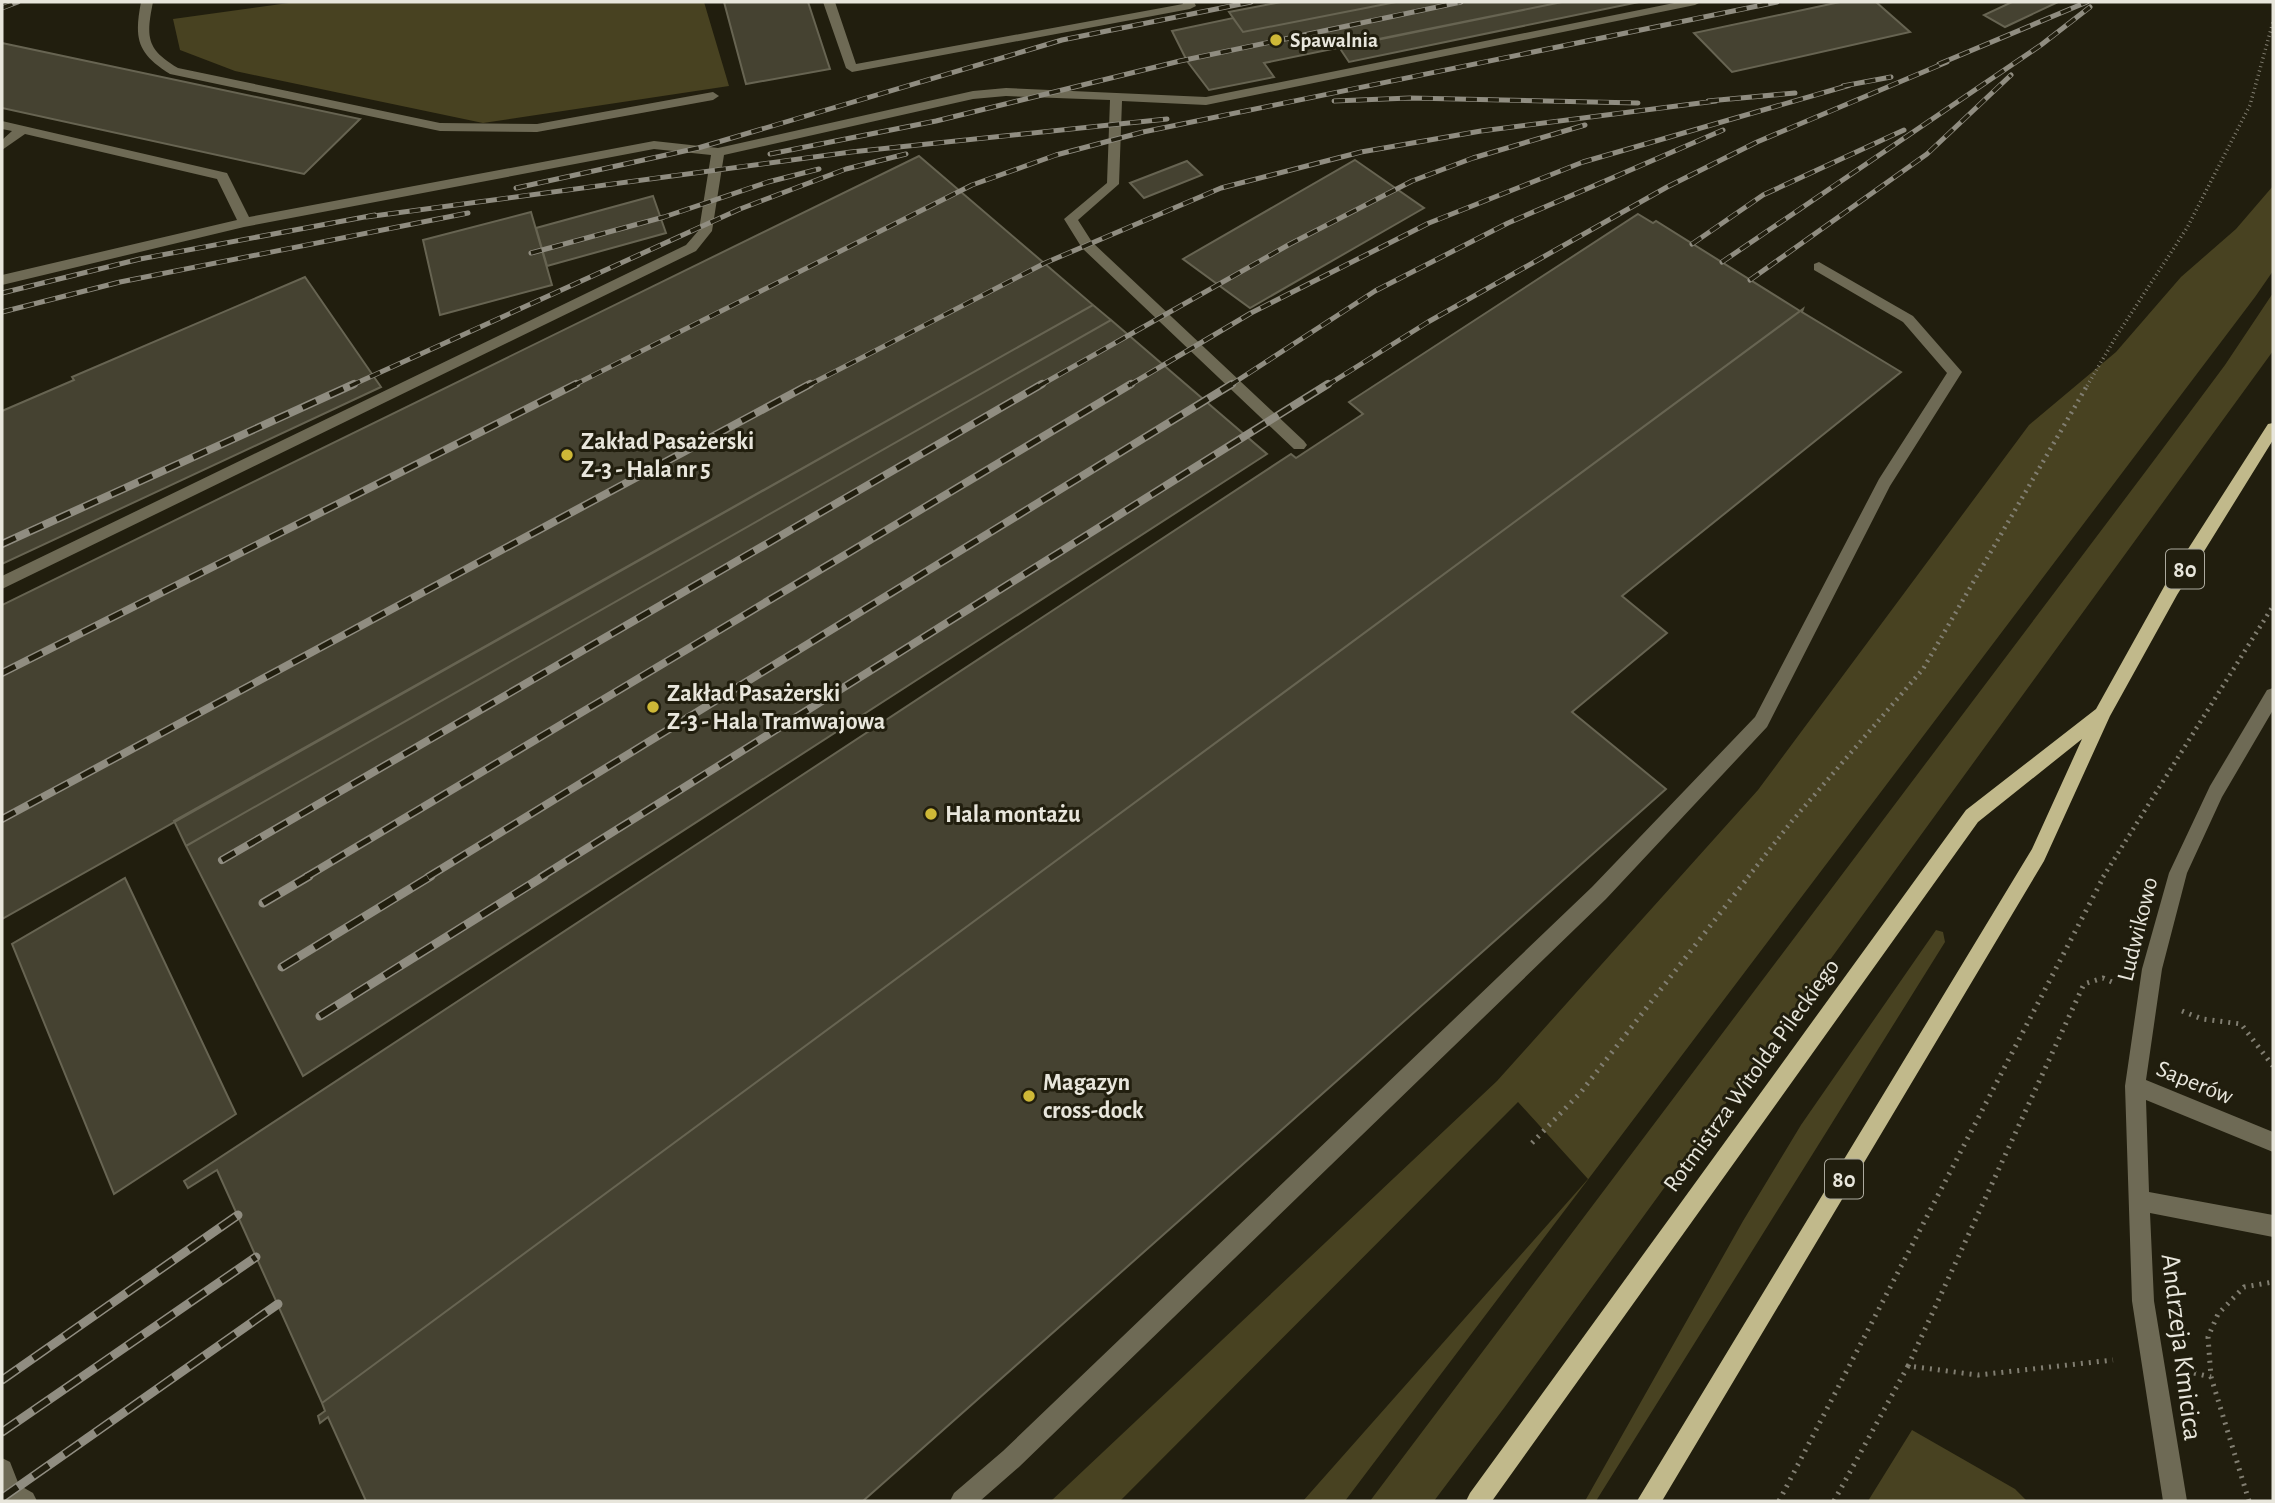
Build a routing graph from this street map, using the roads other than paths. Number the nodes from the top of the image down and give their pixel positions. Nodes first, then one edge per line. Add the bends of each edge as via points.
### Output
1 (147, 2) edge
2 (829, 2) edge
3 (1188, 2) edge
4 (1695, 2) edge
5 (713, 96) dead end
6 (1116, 97) junction
7 (2, 125) edge
8 (23, 129) junction
9 (2, 146) edge
10 (718, 152) junction
11 (245, 223) junction
12 (1819, 267) dead end
13 (2, 280) edge
14 (2273, 428) edge
15 (1299, 445) dead end
16 (2, 583) edge
17 (2273, 695) edge
18 (2103, 713) junction
19 (2135, 1086) junction
20 (2273, 1142) edge
21 (2138, 1199) junction
22 (2273, 1226) edge
23 (2, 1470) edge
24 (24, 1501) edge
25 (962, 1501) edge
26 (1478, 1501) edge
27 (1649, 1501) edge
28 (2175, 1501) edge

1 - 5 street via 141,30 145,45 156,61 174,71 440,127 537,128
2 - 3 street via 852,68 1190,6
4 - 6 street via 1206,102
6 - 10 street via 973,95
6 - 15 street via 1113,184 1071,219 1087,245
7 - 8 street
8 - 9 street
8 - 11 street via 222,176
10 - 11 street via 654,145
10 - 16 street via 705,231 691,248
11 - 13 street
12 - 25 street via 1908,319 1955,372 1884,483 1761,722 1599,893
14 - 18 main road, Rotmistrza Witolda Pileckiego / 80 via 2171,590
17 - 19 street, Ludwikowo via 2216,792 2178,873 2152,969
18 - 26 main road, Rotmistrza Witolda Pileckiego / 80 via 1972,816
18 - 27 main road, Rotmistrza Witolda Pileckiego / 80 via 2038,855
19 - 20 street, Saperów
19 - 21 street, Ludwikowo
21 - 22 street
21 - 28 street, Andrzeja Kmicica via 2143,1301
23 - 24 street via 10,1493

